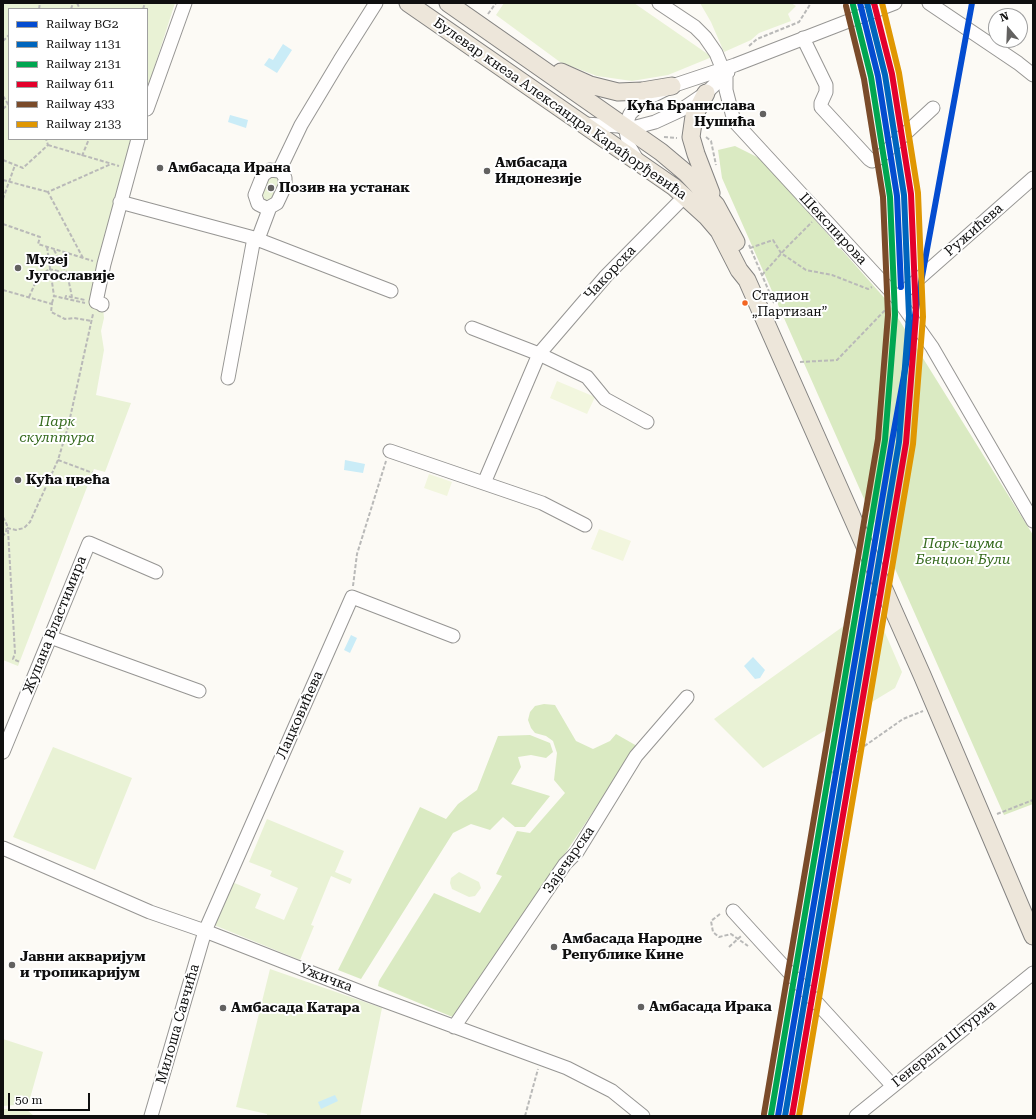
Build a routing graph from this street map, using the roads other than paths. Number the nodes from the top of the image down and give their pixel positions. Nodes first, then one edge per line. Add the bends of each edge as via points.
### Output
1 (185, 3) edge
2 (376, 3) edge
3 (408, 3) edge
4 (448, 3) edge
5 (659, 3) edge
6 (895, 3) edge
7 (929, 3) edge
8 (804, 38) junction
9 (540, 66) junction
10 (728, 70) junction
11 (1033, 75) edge
12 (672, 86) junction
13 (706, 92) junction
14 (729, 104) junction
15 (148, 106) edge
16 (932, 108) dead end
17 (584, 124) junction
18 (625, 126) junction
19 (138, 140) edge
20 (640, 164) junction
21 (279, 171) junction
22 (1033, 178) edge
23 (685, 196) junction
24 (120, 202) junction
25 (716, 205) junction
26 (270, 208) junction
27 (256, 238) junction
28 (754, 277) junction
29 (392, 291) dead end
30 (897, 298) junction
31 (96, 305) road end
32 (472, 328) dead end
33 (539, 354) junction
34 (228, 378) dead end
35 (647, 422) dead end
36 (390, 451) road end
37 (484, 483) junction
38 (1032, 518) edge
39 (585, 525) dead end
40 (156, 572) dead end
41 (453, 636) dead end
42 (50, 637) junction
43 (199, 691) dead end
44 (687, 697) dead end
45 (3, 752) edge
46 (4, 852) edge
47 (733, 911) dead end
48 (204, 931) junction
49 (1033, 936) edge
50 (1033, 973) edge
51 (454, 1027) junction
52 (892, 1085) junction
53 (151, 1116) edge
54 (643, 1116) edge
55 (856, 1116) edge

1 - 15 street
2 - 21 street via 302,125
3 - 17 main road, Булевар кнеза Александра Карађорђевића
4 - 9 main road, Булевар кнеза Александра Карађорђевића
5 - 10 street, Шекспирова via 696,28
6 - 8 street
7 - 11 street
8 - 10 street
8 - 16 street via 826,85 822,107 868,159 872,161 879,158
9 - 12 main road via 590,85 618,92
9 - 18 main road, Булевар кнеза Александра Карађорђевића
10 - 12 street
10 - 13 street
10 - 14 street, Шекспирова via 726,90
12 - 18 street via 641,102 630,114
13 - 14 street via 719,96
13 - 18 street via 665,118 639,126
13 - 25 main road via 694,116 691,137
14 - 30 street, Шекспирова via 737,126
17 - 18 street
17 - 20 main road, Булевар кнеза Александра Карађорђевића
18 - 20 street via 629,146
18 - 25 main road, Булевар кнеза Александра Карађорђевића via 686,173
19 - 24 street
20 - 23 main road, Булевар кнеза Александра Карађорђевића
21 - 26 street via 285,178 285,186 278,203
21 - 26 street via 266,172 255,191 255,200 258,204
22 - 30 street, Ружићева
23 - 28 main road, Булевар кнеза Александра Карађорђевића via 719,231 739,270
23 - 33 street, Чакорска via 606,276
24 - 27 street
24 - 31 street
25 - 28 main road, Булевар кнеза Александра Карађорђевића via 746,267
26 - 27 street
27 - 29 street
27 - 34 street
28 - 49 main road, Булевар кнеза Александра Карађорђевића
30 - 38 street, Шекспирова via 932,347
32 - 33 street
33 - 35 street via 587,377 605,399
33 - 37 street, Чакорска
36 - 37 street
37 - 39 street via 542,503
40 - 42 street, Жупана Властимира via 89,543
41 - 48 street, Лацковићева via 352,598
42 - 43 street
42 - 45 street, Жупана Властимира
44 - 51 street, Зајечарска via 636,756 577,852 564,864
46 - 48 street, Ужичка via 150,912
47 - 52 street
48 - 51 street, Ужичка
48 - 53 street, Милоша Савчића
50 - 52 street, Генерала Штурма
51 - 54 street, Ужичка via 541,1057 596,1081
52 - 55 street, Генерала Штурма

